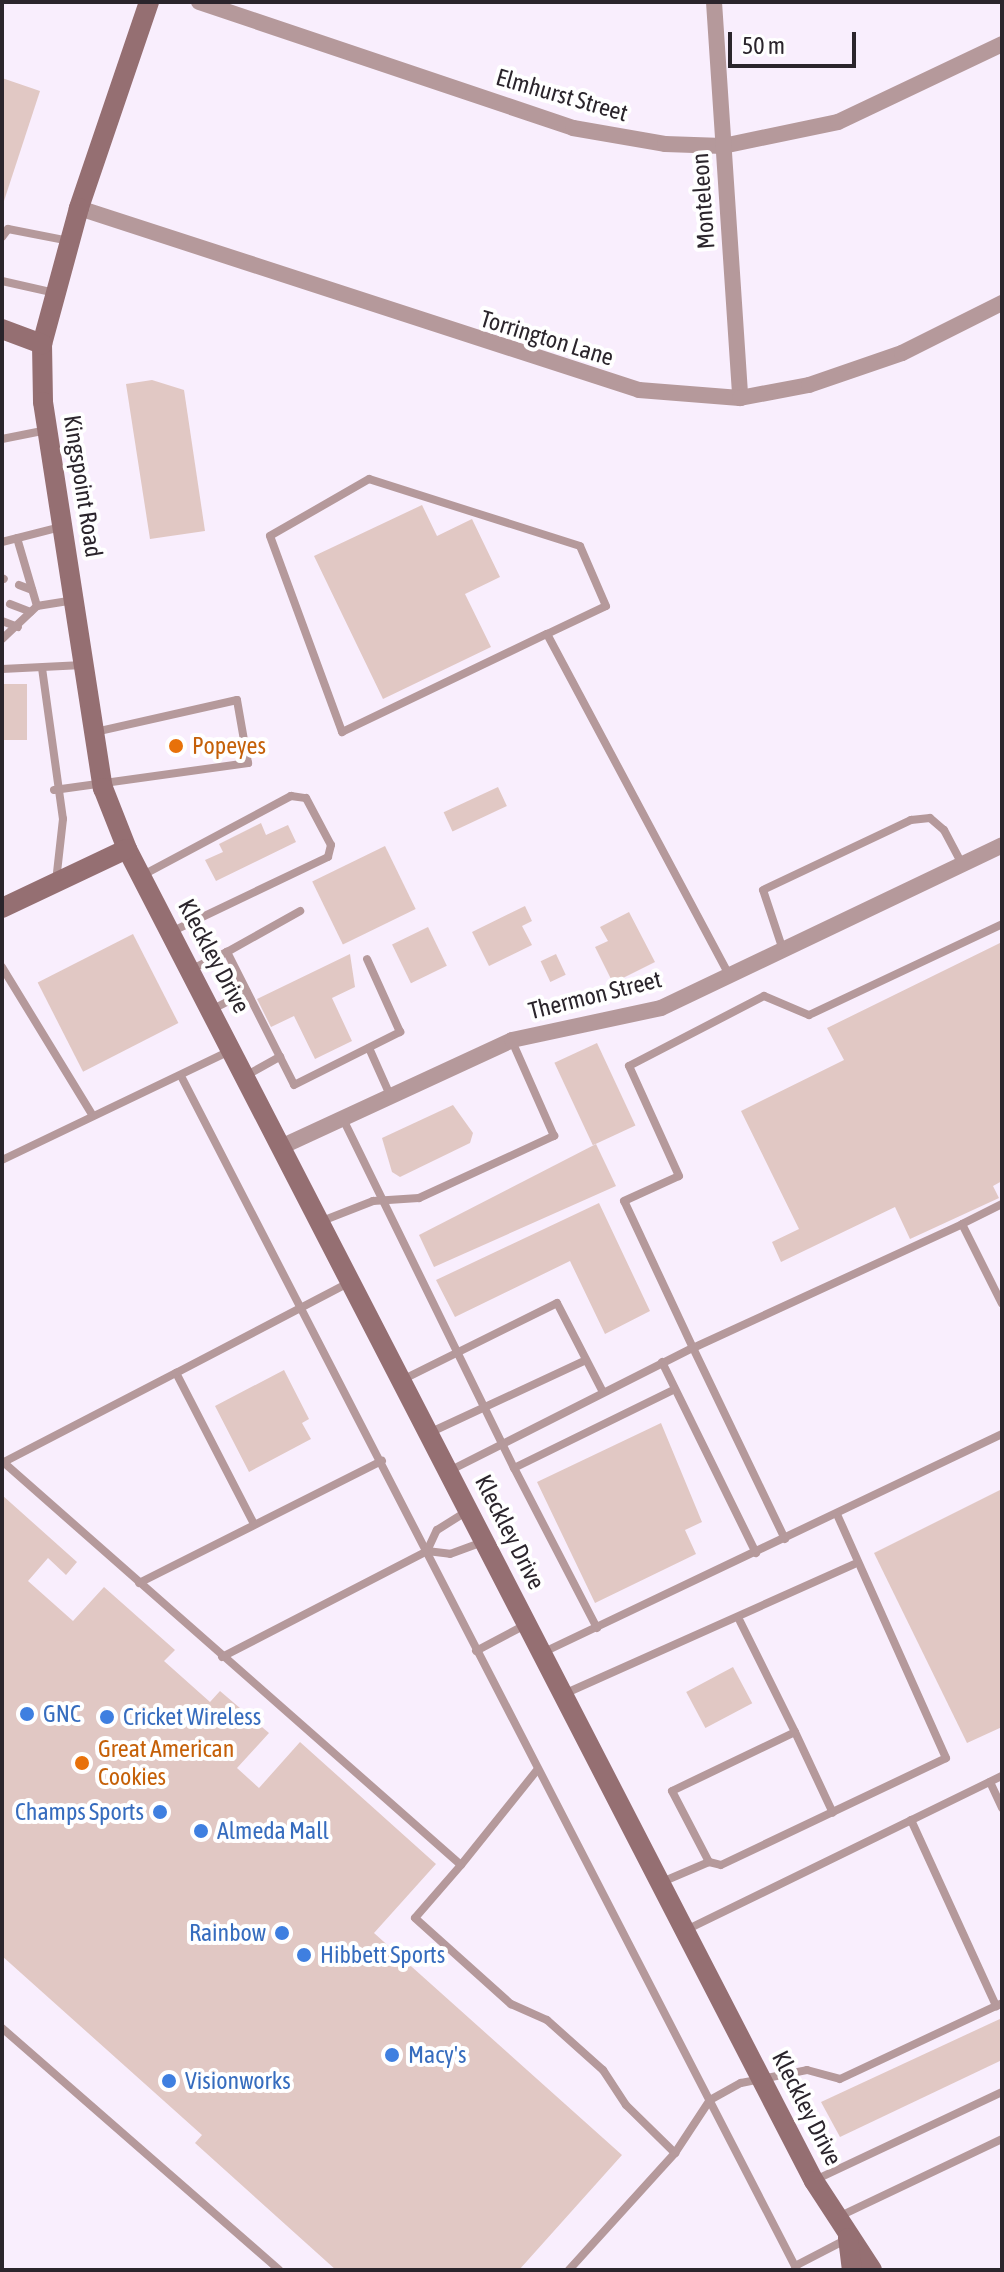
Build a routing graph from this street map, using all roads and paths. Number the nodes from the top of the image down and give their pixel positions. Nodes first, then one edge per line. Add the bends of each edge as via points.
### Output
1 (149, 2) edge
2 (199, 2) edge
3 (714, 2) edge
4 (1002, 44) edge
5 (723, 146) junction
6 (79, 208) junction
7 (2, 237) edge
8 (70, 241) junction
9 (2, 281) edge
10 (56, 293) junction
11 (1002, 303) edge
12 (2, 329) edge
13 (42, 344) junction
14 (740, 398) junction
15 (47, 430) junction
16 (2, 439) edge
17 (61, 527) junction
18 (17, 538) junction
19 (2, 542) edge
20 (19, 585) dead end
21 (32, 590) junction
22 (75, 599) junction
23 (10, 604) dead end
24 (34, 609) junction
25 (2, 621) edge
26 (18, 627) junction
27 (547, 634) junction
28 (2, 639) edge
29 (84, 665) junction
30 (42, 668) junction
31 (2, 669) edge
32 (94, 732) junction
33 (103, 788) junction
34 (54, 790) junction
35 (1002, 845) edge
36 (127, 849) junction
37 (962, 864) junction
38 (142, 876) junction
39 (56, 882) junction
40 (2, 908) edge
41 (300, 911) dead end
42 (1002, 924) edge
43 (173, 931) junction
44 (783, 950) junction
45 (227, 952) junction
46 (367, 959) dead end
47 (2, 967) edge
48 (192, 969) junction
49 (729, 975) junction
50 (247, 992) junction
51 (213, 1009) junction
52 (512, 1040) junction
53 (369, 1048) junction
54 (234, 1049) junction
55 (280, 1057) junction
56 (247, 1075) junction
57 (181, 1076) junction
58 (390, 1095) junction
59 (91, 1113) junction
60 (341, 1117) junction
61 (283, 1146) junction
62 (2, 1160) edge
63 (377, 1200) junction
64 (1002, 1204) edge
65 (320, 1222) junction
66 (962, 1224) junction
67 (350, 1281) junction
68 (1002, 1304) edge
69 (303, 1306) junction
70 (693, 1348) junction
71 (456, 1352) junction
72 (586, 1360) junction
73 (662, 1362) junction
74 (176, 1373) junction
75 (402, 1380) junction
76 (675, 1389) junction
77 (602, 1390) junction
78 (484, 1407) junction
79 (429, 1433) junction
80 (1002, 1434) edge
81 (501, 1444) junction
82 (3, 1461) edge
83 (382, 1461) junction
84 (514, 1468) junction
85 (449, 1471) junction
86 (469, 1511) junction
87 (837, 1514) junction
88 (254, 1524) junction
89 (785, 1539) junction
90 (485, 1541) junction
91 (427, 1551) junction
92 (756, 1553) junction
93 (854, 1564) junction
94 (139, 1583) junction
95 (740, 1621) junction
96 (527, 1624) junction
97 (597, 1628) junction
98 (476, 1651) junction
99 (543, 1653) junction
100 (222, 1657) junction
101 (564, 1694) junction
102 (795, 1732) junction
103 (538, 1769) junction
104 (1002, 1776) edge
105 (990, 1782) junction
106 (1002, 1808) edge
107 (833, 1813) junction
108 (911, 1820) junction
109 (709, 1862) junction
110 (461, 1865) junction
111 (662, 1882) junction
112 (685, 1930) junction
113 (999, 2004) edge
114 (2, 2028) edge
115 (762, 2078) junction
116 (1002, 2092) edge
117 (710, 2100) junction
118 (1002, 2139) edge
119 (675, 2153) junction
120 (814, 2181) junction
121 (837, 2218) junction
122 (848, 2238) junction
123 (796, 2268) edge
124 (279, 2270) edge
125 (569, 2270) edge
126 (852, 2270) edge
127 (872, 2270) edge

1 - 6 street, Kingspoint Road
2 - 5 street, Elmhurst Street via 573,128 615,138
3 - 5 street, Monteleon
4 - 5 street, Elmhurst Street via 838,122
5 - 14 street, Monteleon
6 - 8 street, Kingspoint Road
6 - 14 street, Torrington Lane via 584,378
7 - 8 lane via 8,229
8 - 10 street, Kingspoint Road
9 - 10 lane
10 - 13 street, Kingspoint Road
11 - 14 street, Torrington Lane via 850,374
12 - 13 street
13 - 15 street, Kingspoint Road
15 - 16 lane
15 - 17 street, Kingspoint Road
17 - 18 lane
17 - 22 street, Kingspoint Road
18 - 19 lane
18 - 21 lane
20 - 21 lane
21 - 24 lane
22 - 24 lane
22 - 29 street, Kingspoint Road
23 - 24 lane
24 - 26 lane
25 - 26 lane
26 - 28 lane
27 - 27 lane via 342,732 270,536 369,479 580,546 606,606
27 - 49 lane
29 - 30 lane
29 - 32 street, Kingspoint Road
30 - 31 lane
30 - 34 lane
32 - 33 street, Kingspoint Road
32 - 33 lane via 237,700 248,763
33 - 34 lane
33 - 36 street, Kingspoint Road
34 - 39 lane via 63,819
35 - 37 street, Thermon Street
36 - 38 street, Kleckley Drive
36 - 39 street
37 - 44 street, Thermon Street
37 - 44 lane via 944,830 930,818 911,820 763,890
38 - 43 street, Kleckley Drive
38 - 43 lane via 291,796 306,798 331,845 328,857
39 - 40 street
41 - 45 lane
42 - 70 lane via 809,1015 764,996 629,1066 679,1176 624,1201
43 - 48 street, Kleckley Drive
44 - 49 street, Thermon Street
45 - 48 lane
45 - 50 lane
46 - 53 lane via 400,1032
47 - 59 lane
48 - 51 street, Kleckley Drive
49 - 52 street, Thermon Street via 661,1008
50 - 51 lane
50 - 55 lane
51 - 54 street, Kleckley Drive
52 - 58 street, Thermon Street
52 - 63 lane via 554,1136 419,1198
53 - 55 lane via 294,1085
53 - 58 lane
54 - 56 street, Kleckley Drive
54 - 57 lane
55 - 56 lane
56 - 61 street, Kleckley Drive
57 - 59 lane
57 - 69 lane
58 - 60 street, Thermon Street
59 - 62 lane
60 - 61 street, Thermon Street
60 - 63 lane
61 - 65 street, Kleckley Drive
63 - 65 lane
63 - 71 lane
64 - 66 lane
65 - 67 street, Kleckley Drive
66 - 68 lane
66 - 70 lane
67 - 69 lane
67 - 75 street, Kleckley Drive
69 - 74 lane
69 - 83 lane
70 - 73 lane
70 - 89 lane
71 - 72 lane via 557,1303
71 - 75 lane
71 - 78 lane
72 - 77 lane
72 - 78 lane
73 - 76 lane
73 - 77 lane
74 - 82 lane
74 - 88 lane
75 - 79 street, Kleckley Drive
76 - 84 lane
76 - 92 lane
77 - 81 lane
78 - 79 lane
78 - 81 lane
79 - 85 street, Kleckley Drive
80 - 87 lane
81 - 84 lane
81 - 85 lane
82 - 94 lane
83 - 88 lane
83 - 91 lane
84 - 97 lane
85 - 86 street, Kleckley Drive
86 - 90 street, Kleckley Drive
86 - 91 lane via 437,1530
87 - 89 lane
87 - 93 lane
88 - 94 lane
89 - 92 lane
90 - 91 lane via 450,1554
90 - 96 street, Kleckley Drive
91 - 98 lane
91 - 100 lane
92 - 97 lane
93 - 95 lane
93 - 107 lane via 946,1758
94 - 100 lane
95 - 101 lane
95 - 102 lane
96 - 98 lane
96 - 99 street, Kleckley Drive
97 - 99 lane
98 - 103 lane
99 - 101 street, Kleckley Drive
100 - 110 lane
101 - 111 street, Kleckley Drive
102 - 107 lane
102 - 109 lane via 672,1791
103 - 110 lane
103 - 117 lane
104 - 105 lane
105 - 106 lane
105 - 108 lane
107 - 109 lane via 721,1865
108 - 112 lane
108 - 113 lane
109 - 111 lane
110 - 119 lane via 415,1918 511,2004 547,2020 603,2070 626,2105
111 - 112 street, Kleckley Drive
112 - 115 street, Kleckley Drive
113 - 115 lane via 840,2079 807,2070
114 - 124 lane
115 - 117 lane
115 - 120 street, Kleckley Drive
116 - 120 lane
117 - 119 lane
117 - 123 lane
118 - 121 lane
119 - 125 lane
120 - 121 street, Kleckley Drive
121 - 122 street, Kleckley Drive
122 - 123 lane
122 - 126 street, Kleckley Drive
122 - 127 street, Kleckley Drive

